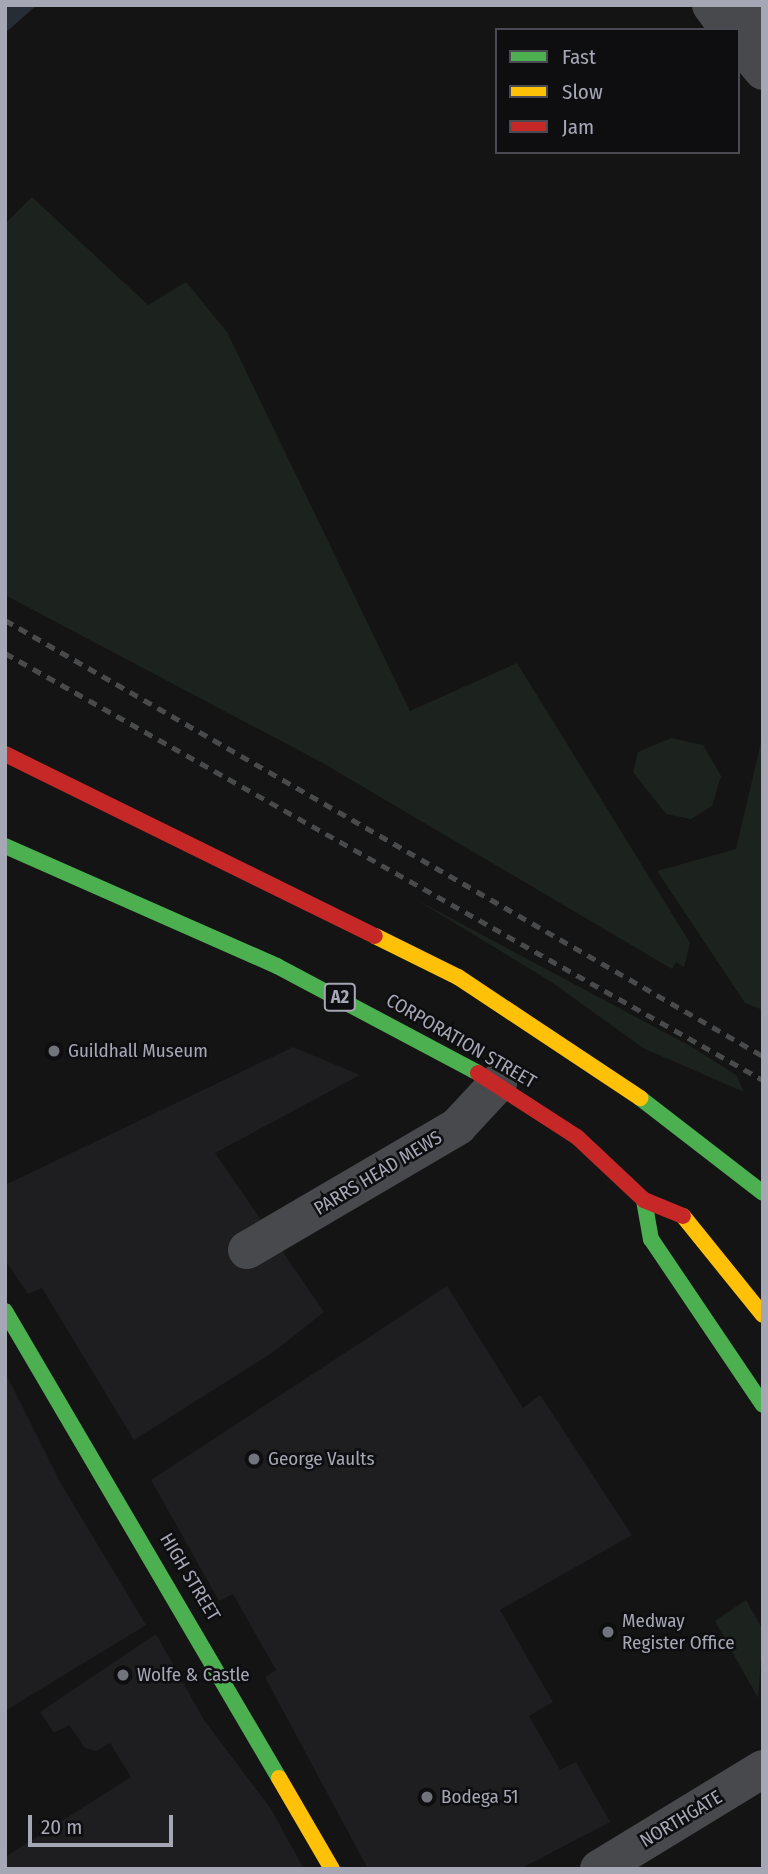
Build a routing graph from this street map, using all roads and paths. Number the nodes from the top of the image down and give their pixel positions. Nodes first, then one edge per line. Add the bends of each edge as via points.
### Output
1 (711, 5) edge
2 (754, 5) edge
3 (728, 28) edge
4 (763, 28) edge
5 (740, 43) edge
6 (763, 71) edge
7 (5, 754) edge
8 (5, 846) edge
9 (498, 1083) junction
10 (763, 1193) edge
11 (644, 1200) junction
12 (247, 1250) dead end
13 (758, 1295) edge
14 (5, 1311) edge
15 (763, 1405) edge
16 (763, 1769) edge
17 (332, 1869) edge
18 (599, 1869) edge

1 - 3 street
2 - 4 street
5 - 6 street
7 - 10 main road via 458,977 599,1066
8 - 9 main road, CORPORATION STREET / A2 via 289,972
9 - 11 main road, CORPORATION STREET / A2 via 577,1137
9 - 12 street, PARRS HEAD MEWS via 458,1126
11 - 13 main road, CORPORATION STREET / A2 via 684,1216
11 - 15 main road via 651,1239
14 - 17 main road, HIGH STREET
16 - 18 street, NORTHGATE

